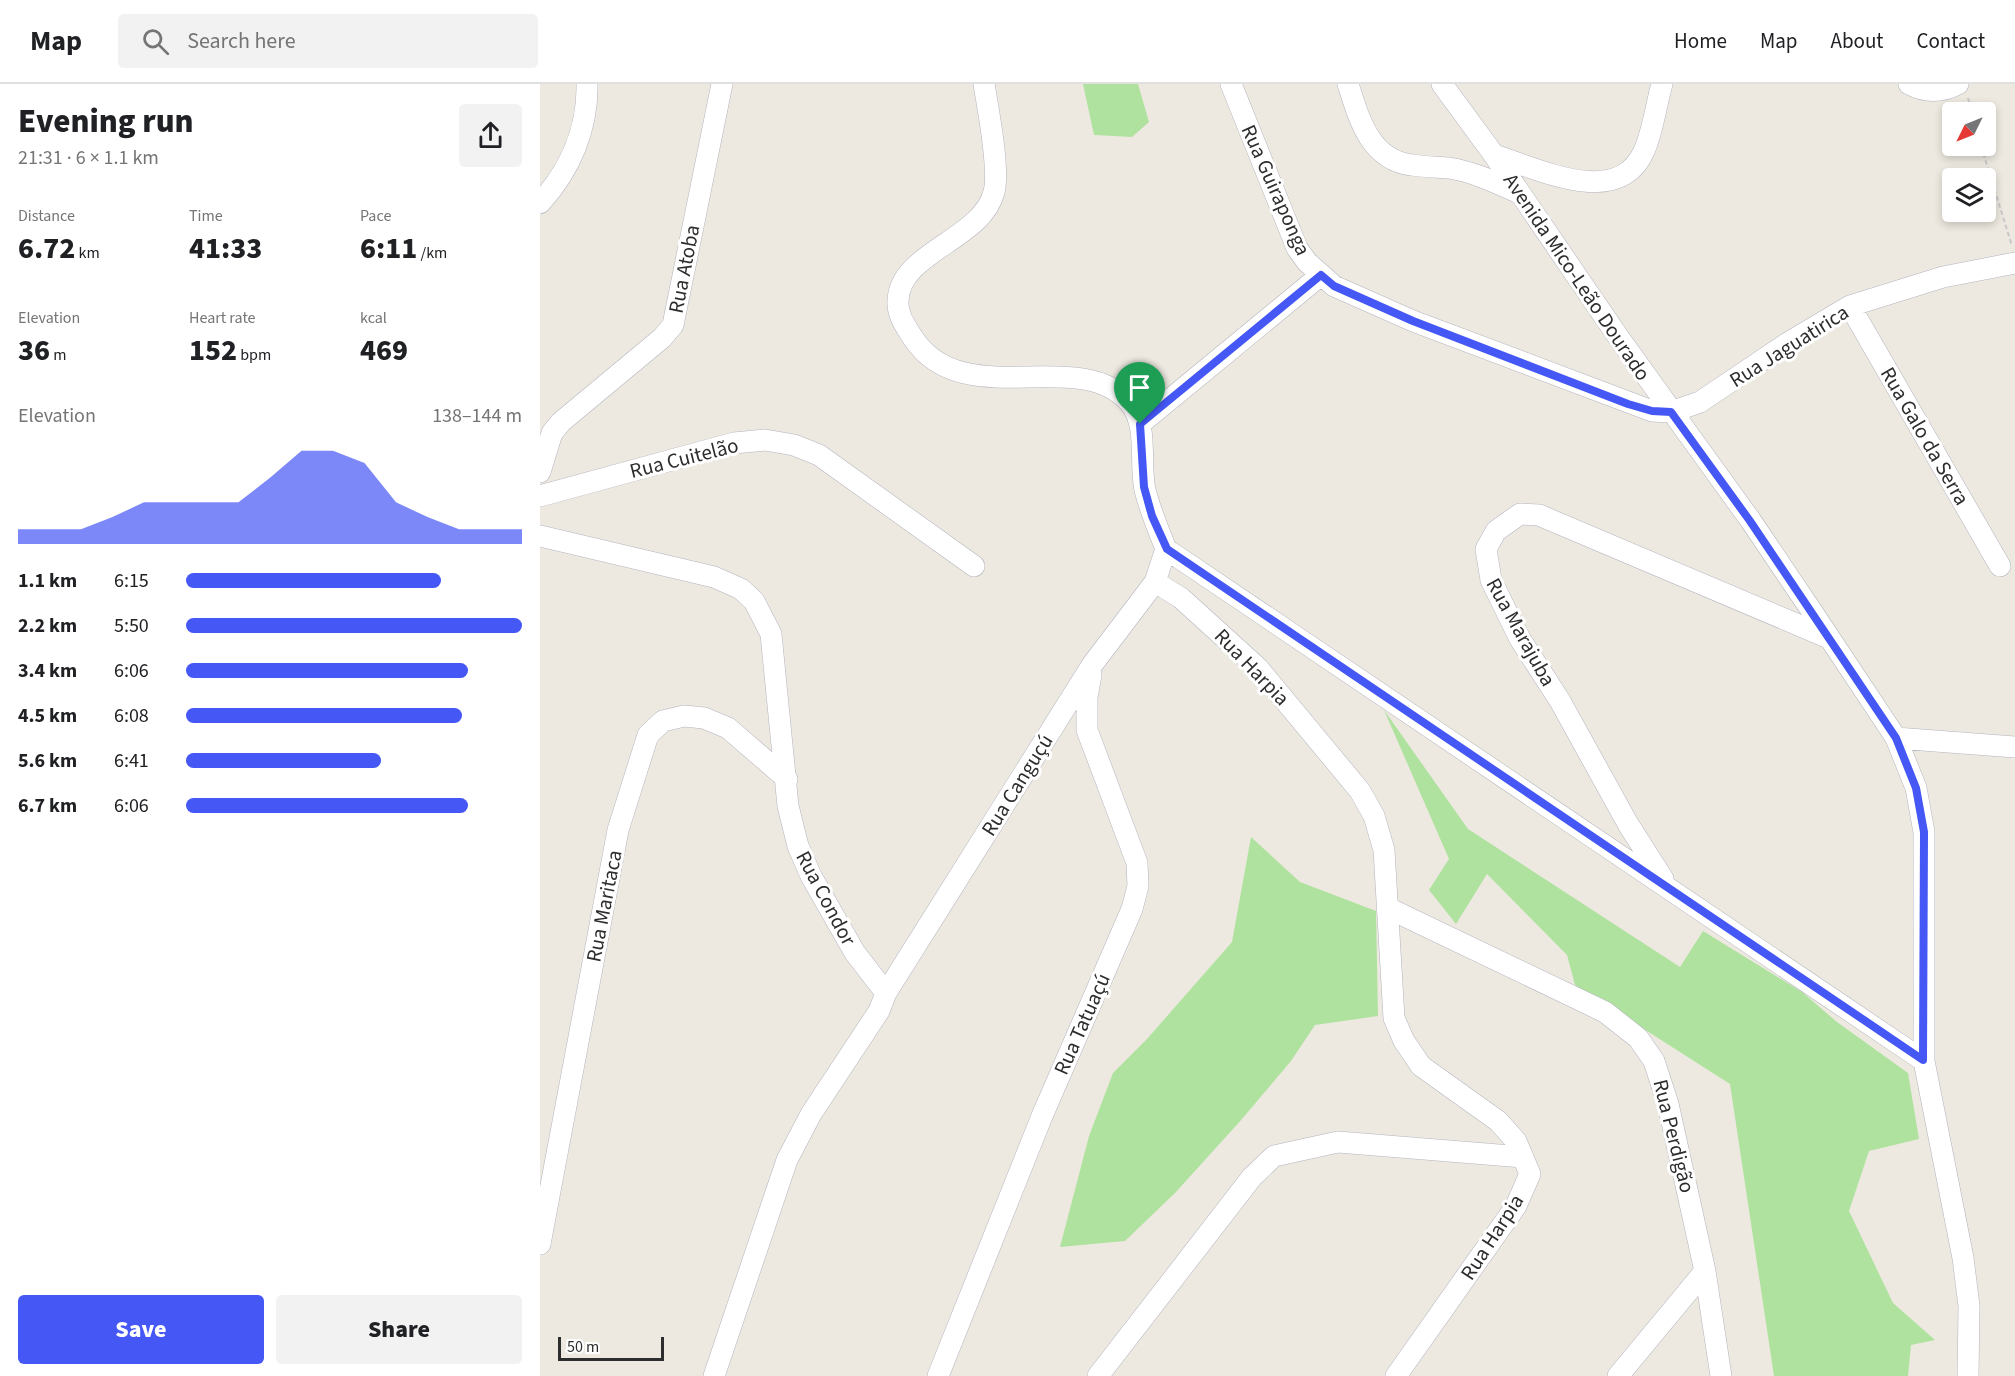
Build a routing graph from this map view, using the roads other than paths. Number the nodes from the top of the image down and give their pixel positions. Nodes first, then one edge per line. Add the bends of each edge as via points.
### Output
1 (587, 84) edge
2 (722, 84) edge
3 (984, 84) edge
4 (1232, 84) edge
5 (1348, 84) edge
6 (1442, 84) edge
7 (1662, 84) edge
8 (1909, 84) edge
9 (1958, 84) edge
10 (1494, 154) junction
11 (1519, 193) junction
12 (540, 203) edge
13 (2015, 264) edge
14 (1321, 275) junction
15 (1850, 306) junction
16 (1671, 412) junction
17 (1140, 424) junction
18 (540, 472) edge
19 (540, 496) edge
20 (540, 536) edge
21 (1167, 549) junction
22 (974, 566) dead end
23 (2000, 566) dead end
24 (1155, 582) junction
25 (1829, 638) junction
26 (1092, 665) junction
27 (1896, 738) junction
28 (2015, 747) edge
29 (787, 779) junction
30 (1668, 888) junction
31 (1388, 908) junction
32 (886, 993) junction
33 (1923, 1060) junction
34 (1523, 1157) junction
35 (540, 1244) edge
36 (1705, 1271) junction
37 (714, 1376) edge
38 (938, 1376) edge
39 (1098, 1376) edge
40 (1396, 1376) edge
41 (1618, 1376) edge
42 (1721, 1376) edge
43 (1968, 1376) edge

1 - 12 street via 588,107 576,149 564,173
2 - 18 street, Rua Atoba via 673,325 561,422 552,434
3 - 17 street via 994,191 987,208 972,226 926,258 905,279 898,300 902,321 916,343 935,359 960,371 993,378 1100,381 1131,403
4 - 14 street, Rua Guiraponga via 1297,248
5 - 11 street via 1367,135 1391,159 1468,172
6 - 10 street, Avenida Mico-Leão Dourado
7 - 10 street via 1644,152 1622,176 1596,183 1575,180
8 - 9 street via 1935,91
10 - 11 street, Avenida Mico-Leão Dourado
11 - 16 street, Avenida Mico-Leão Dourado
13 - 15 street, Rua Jaguatirica via 1943,276
14 - 16 street, Rua Guiraponga via 1334,286 1424,325 1628,404
14 - 17 street
15 - 16 street, Rua Jaguatirica via 1700,402
15 - 23 street, Rua Galo da Serra
16 - 25 street, Avenida Mico-Leão Dourado
17 - 21 street via 1144,487
19 - 22 street, Rua Cuitelão via 734,443 794,445 819,455
20 - 29 street, Rua Condor via 714,577 741,589 754,601 771,634
21 - 24 street
21 - 30 street
24 - 26 street, Rua Canguçú
24 - 31 street, Rua Harpia via 1181,598 1258,668 1360,791 1374,816 1384,850
25 - 27 street, Avenida Mico-Leão Dourado
25 - 30 street, Rua Marajuba via 1539,515 1520,514 1496,531 1486,549 1486,568 1491,580 1520,639
26 - 32 street, Rua Canguçú
26 - 38 street, Rua Tatuaçú via 1087,730 1137,863 1138,886 1132,909 1042,1116
27 - 28 street
27 - 33 street, Avenida Mico-Leão Dourado via 1916,788 1924,832
29 - 32 street, Rua Condor via 788,806 811,876 855,953
29 - 35 street, Rua Maritaca via 728,728 704,718 684,716 663,721 648,735 618,830
30 - 33 street
31 - 34 street, Rua Harpia via 1394,1018 1404,1041 1421,1065 1498,1121 1516,1141
31 - 36 street, Rua Perdigão via 1605,1012 1638,1038 1654,1060 1668,1104
32 - 37 street via 879,1011 811,1114 787,1160
33 - 43 street, Avenida Mico-Leão Dourado via 1964,1258 1969,1306
34 - 39 street via 1338,1142 1274,1156 1252,1177
34 - 40 street, Rua Harpia via 1530,1174 1516,1206
36 - 41 street
36 - 42 street, Rua Perdigão

